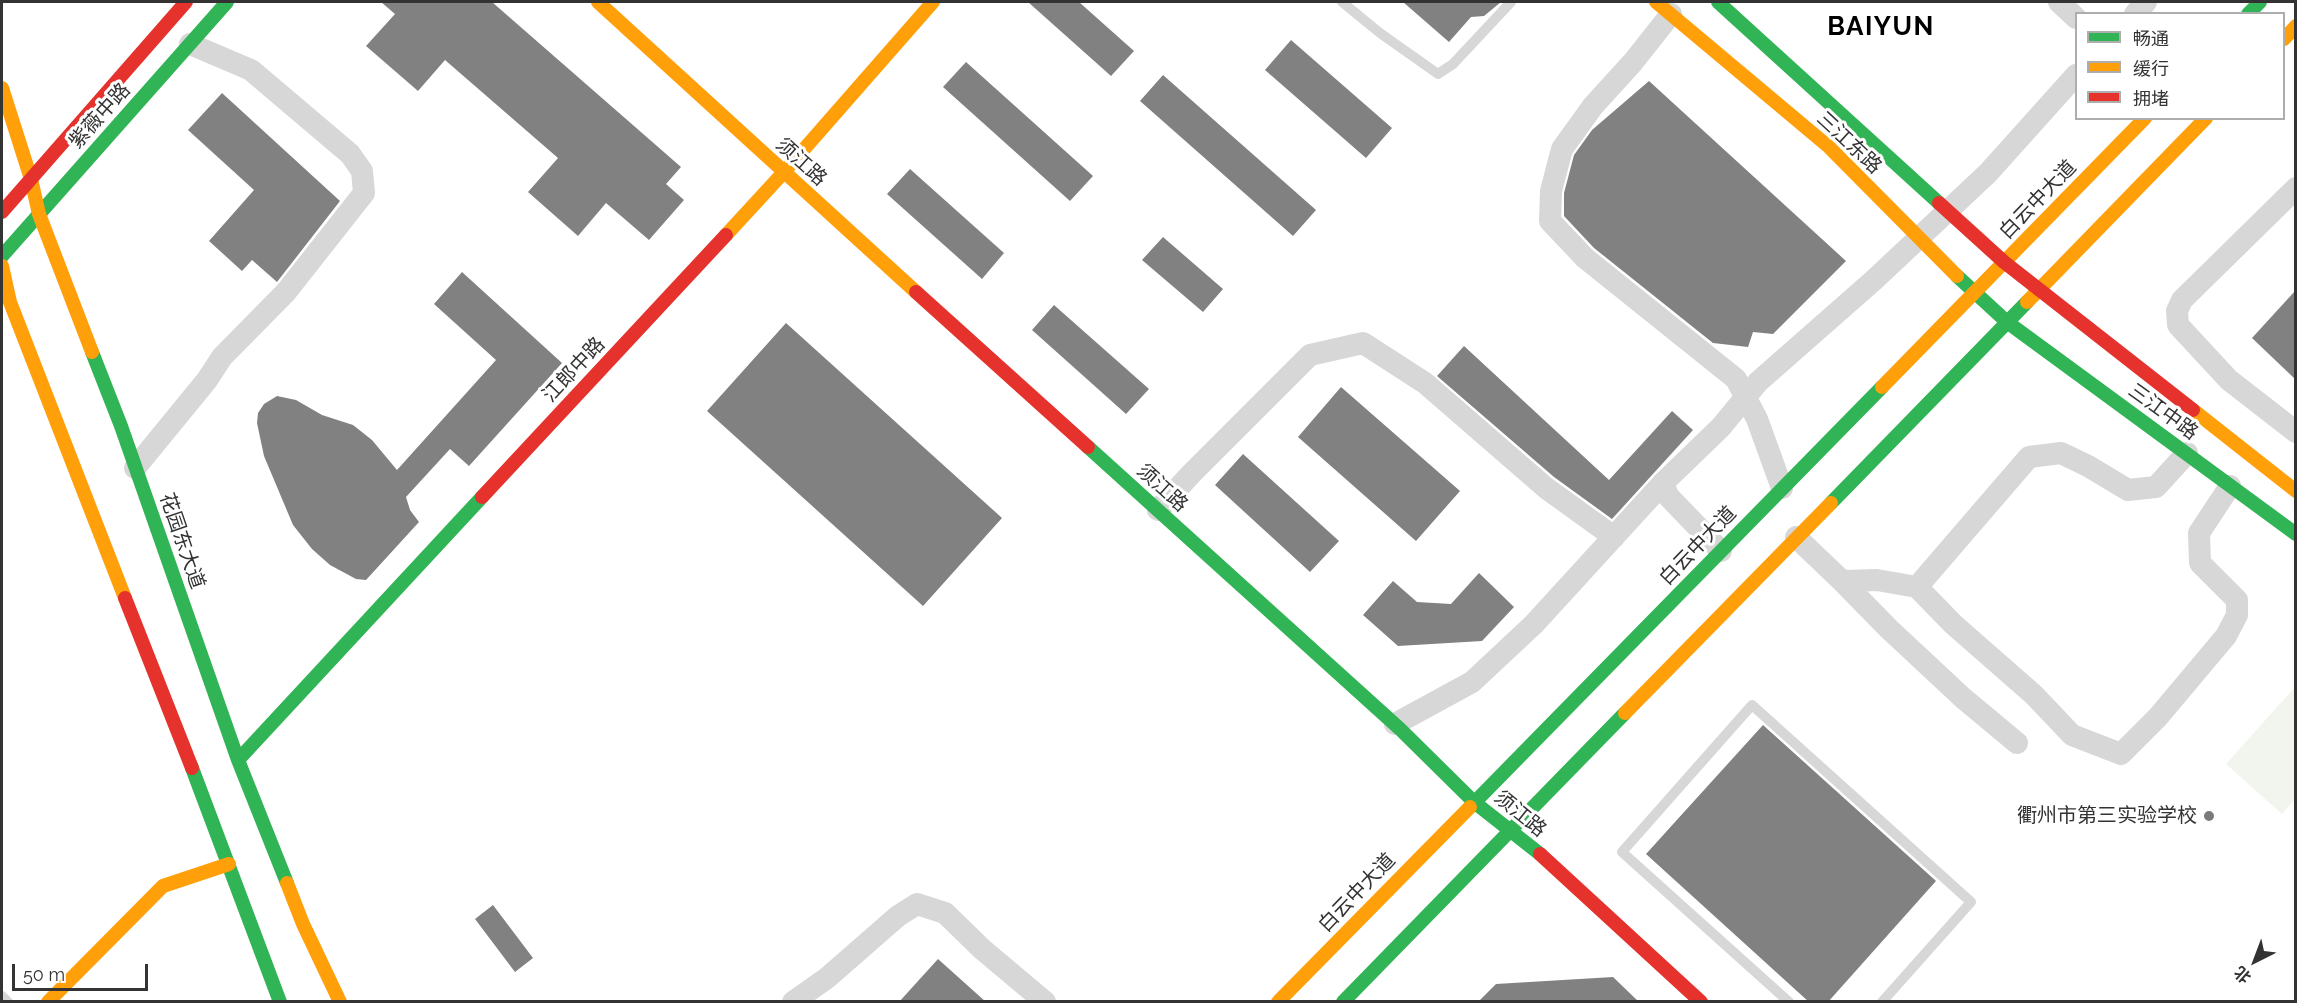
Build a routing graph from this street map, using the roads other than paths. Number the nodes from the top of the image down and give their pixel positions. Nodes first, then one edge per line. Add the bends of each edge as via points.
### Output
1 (186, 2) edge
2 (227, 2) edge
3 (598, 2) edge
4 (933, 2) edge
5 (1342, 2) edge
6 (1511, 2) edge
7 (1718, 2) edge
8 (2059, 2) edge
9 (1664, 8) edge
10 (2075, 17) edge
11 (190, 44) junction
12 (2075, 76) edge
13 (2, 88) edge
14 (2143, 120) edge
15 (2204, 120) edge
16 (784, 172) junction
17 (31, 179) junction
18 (2295, 189) edge
19 (1947, 211) junction
20 (2, 212) edge
21 (39, 214) junction
22 (1919, 238) junction
23 (2, 256) edge
24 (2004, 262) junction
25 (2, 266) edge
26 (2039, 289) junction
27 (1974, 293) junction
28 (6, 307) edge
29 (2007, 322) junction
30 (1746, 396) junction
31 (2295, 432) edge
32 (2187, 453) junction
33 (135, 468) junction
34 (1663, 483) junction
35 (2230, 486) junction
36 (1782, 488) junction
37 (2295, 491) edge
38 (1158, 510) junction
39 (2295, 534) edge
40 (1614, 537) junction
41 (1796, 537) junction
42 (1721, 551) junction
43 (1842, 581) junction
44 (1917, 587) junction
45 (1395, 724) junction
46 (2018, 743) dead end
47 (238, 760) junction
48 (1474, 802) junction
49 (1509, 832) junction
50 (229, 864) junction
51 (2, 996) edge
52 (8, 1002) edge
53 (48, 1002) edge
54 (280, 1002) edge
55 (340, 1002) edge
56 (794, 1002) edge
57 (1045, 1002) edge
58 (1278, 1002) edge
59 (1343, 1002) edge
60 (1701, 1002) edge
61 (1789, 1002) edge
62 (1882, 1002) edge

1 - 17 main road, 紫薇中路
2 - 11 main road, 紫薇中路
3 - 16 main road, 须江路
4 - 16 main road, 江郎中路
5 - 6 lane via 1438,74
7 - 19 main road, 三江东路
8 - 10 street
9 - 22 main road, 三江东路 via 1829,147
9 - 30 street via 1633,62 1593,106 1562,149 1551,191 1550,221 1585,258 1736,379
11 - 21 main road, 紫薇中路
11 - 33 street via 251,70 350,154 362,171 364,193 286,292 222,357
12 - 19 street via 1988,173
13 - 17 main road, 花园东大道
14 - 24 main road, 白云中大道
15 - 26 main road
16 - 38 main road, 须江路
16 - 47 main road, 江郎中路
17 - 20 main road, 紫薇中路
17 - 21 main road, 花园东大道
18 - 31 street via 2182,300 2177,311 2178,325 2229,380
19 - 22 street
19 - 24 main road, 三江东路
21 - 23 main road, 紫薇中路
21 - 33 main road, 花园东大道
22 - 27 main road, 三江东路
22 - 30 street
24 - 26 main road, 三江东路
24 - 27 main road, 白云中大道
25 - 28 main road
26 - 29 main road
26 - 37 main road, 三江中路
27 - 29 main road, 三江东路
27 - 36 main road, 白云中大道
28 - 50 main road
29 - 32 main road, 三江中路
29 - 41 main road
30 - 34 street via 1721,427
30 - 36 street
32 - 35 main road, 三江中路
32 - 44 street via 2156,487 2128,490 2061,453 2029,457
33 - 47 main road, 花园东大道
34 - 40 street
34 - 42 street via 1668,496
35 - 39 main road, 三江中路
35 - 44 street via 2199,533 2200,563 2237,600 2236,615 2226,636 2158,717 2121,754 2072,735
36 - 42 main road, 白云中大道
38 - 40 street via 1310,355 1363,343 1425,382 1546,488
38 - 45 main road, 须江路
40 - 45 street via 1534,624 1472,682
41 - 43 street
41 - 49 main road
42 - 48 main road, 白云中大道
43 - 44 street via 1877,580
43 - 46 street via 1947,683
45 - 48 main road, 须江路
47 - 55 main road, 花园东大道 via 303,924
48 - 49 main road, 须江路
48 - 58 main road, 白云中大道
49 - 59 main road
49 - 60 main road, 须江路 via 1554,865
50 - 53 main road via 163,886
50 - 54 main road
51 - 52 lane
56 - 57 street via 917,903 945,913
61 - 62 lane via 1622,852 1752,705 1971,903

